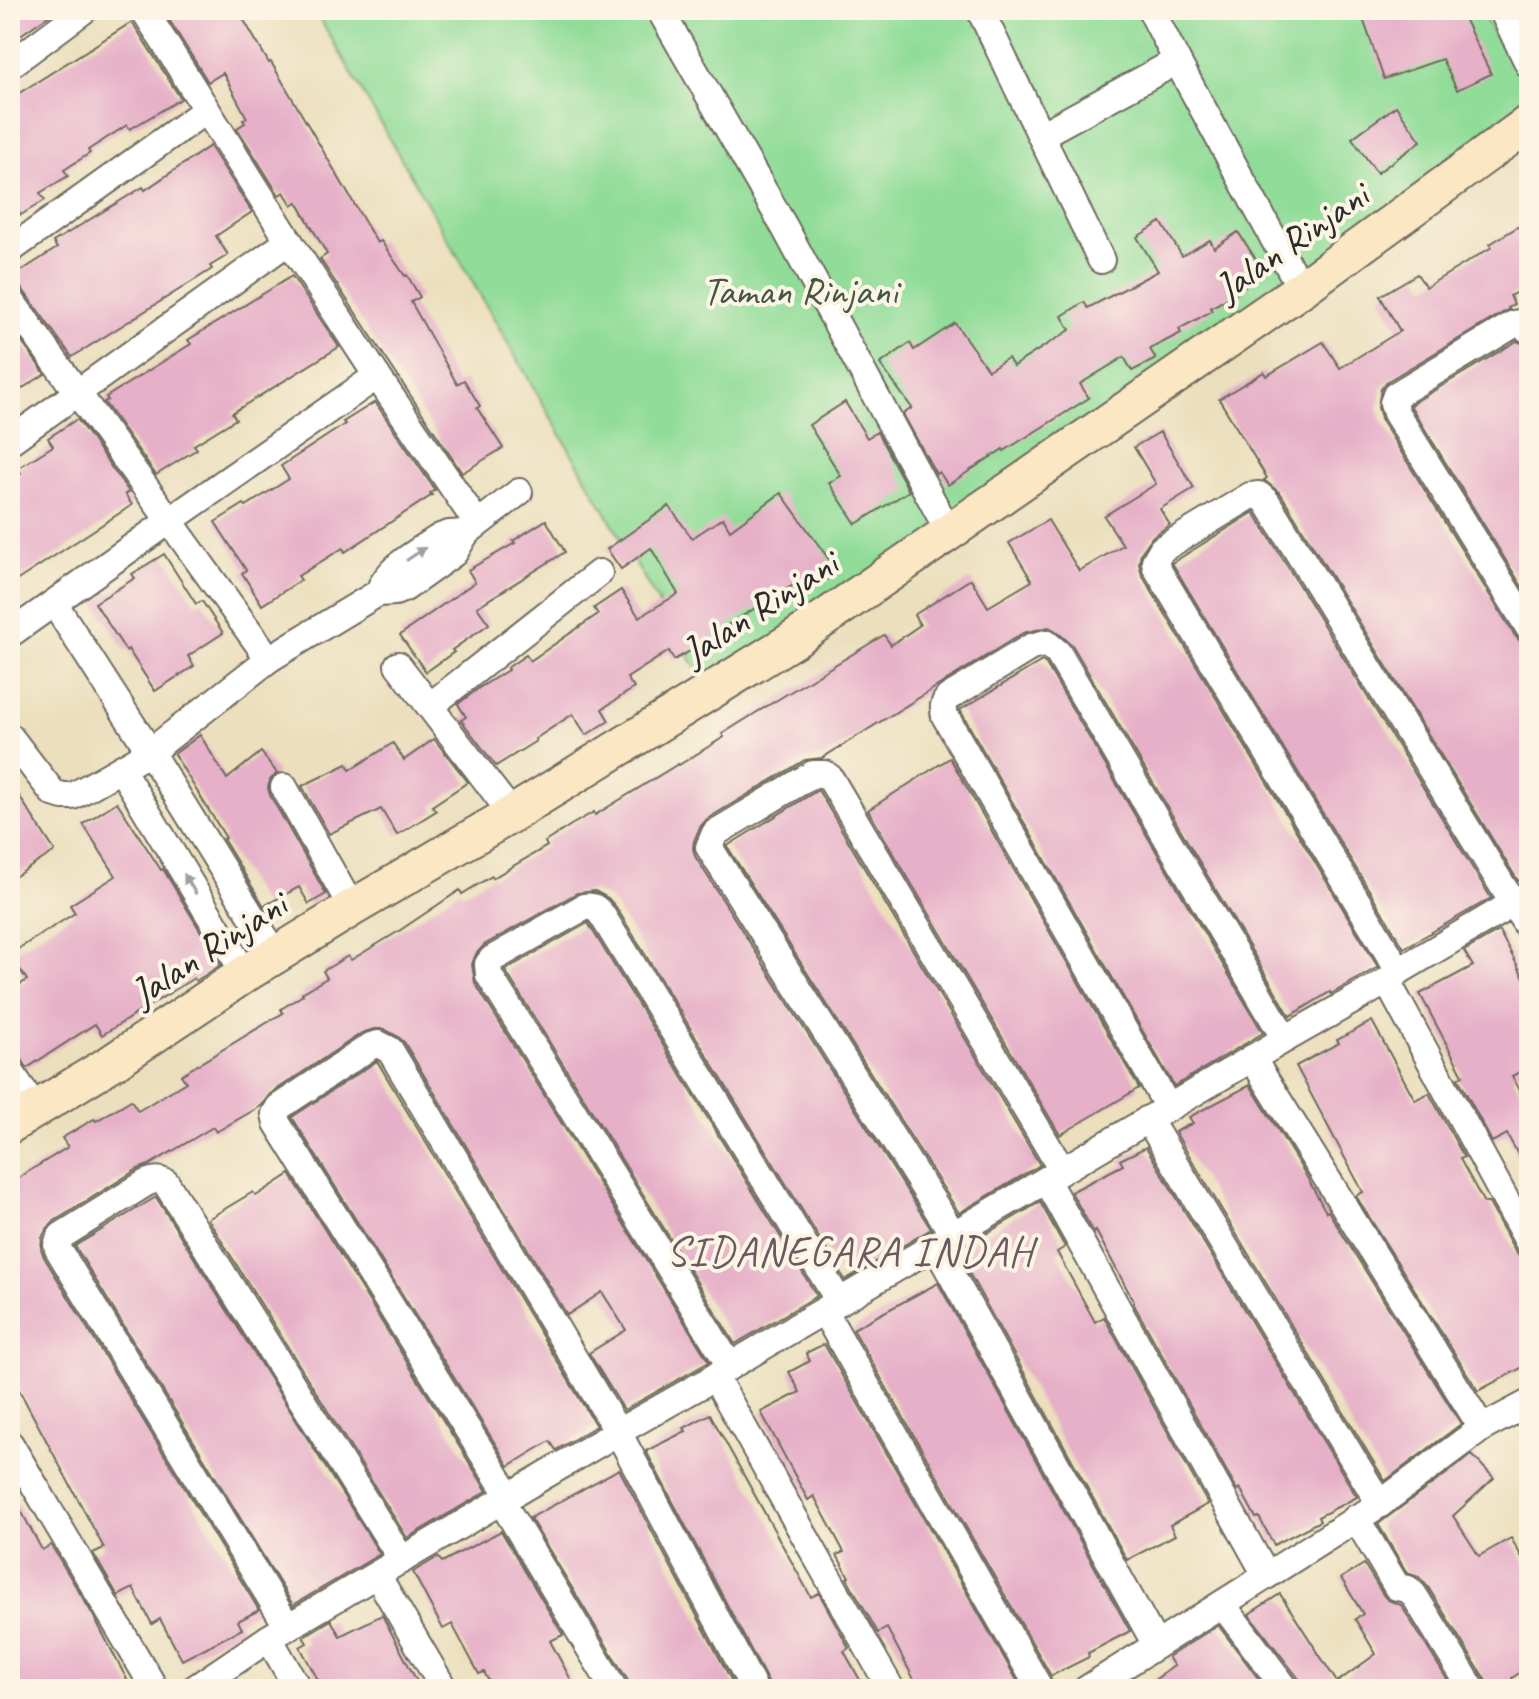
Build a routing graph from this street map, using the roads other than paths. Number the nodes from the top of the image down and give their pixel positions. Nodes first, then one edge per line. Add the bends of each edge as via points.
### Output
1 (84, 10) edge
2 (144, 10) edge
3 (660, 10) edge
4 (980, 10) edge
5 (1151, 10) edge
6 (1502, 10) edge
7 (1521, 10) edge
8 (1529, 25) edge
9 (1177, 61) junction
10 (10, 65) edge
11 (1529, 65) edge
12 (206, 110) junction
13 (1529, 123) edge
14 (1041, 135) junction
15 (289, 241) junction
16 (10, 250) edge
17 (1101, 260) dead end
18 (1301, 289) junction
19 (10, 299) edge
20 (1529, 330) edge
21 (377, 376) junction
22 (78, 393) junction
23 (10, 441) edge
24 (519, 492) dead end
25 (169, 521) junction
26 (471, 528) junction
27 (949, 532) junction
28 (599, 573) dead end
29 (54, 603) junction
30 (1529, 628) edge
31 (10, 634) edge
32 (269, 659) junction
33 (398, 665) dead end
34 (430, 706) junction
35 (10, 737) edge
36 (150, 752) junction
37 (121, 769) junction
38 (284, 787) dead end
39 (512, 814) junction
40 (1522, 899) edge
41 (352, 908) junction
42 (1529, 929) edge
43 (276, 955) junction
44 (245, 974) junction
45 (1393, 976) junction
46 (1285, 1039) junction
47 (1252, 1058) junction
48 (10, 1071) edge
49 (1158, 1113) junction
50 (23, 1117) edge
51 (1054, 1175) junction
52 (944, 1240) junction
53 (1529, 1243) edge
54 (832, 1306) junction
55 (723, 1372) junction
56 (1529, 1403) edge
57 (1482, 1428) junction
58 (618, 1432) junction
59 (10, 1444) edge
60 (506, 1499) junction
61 (1380, 1504) junction
62 (1356, 1518) junction
63 (402, 1560) junction
64 (377, 1575) junction
65 (1266, 1575) junction
66 (1222, 1604) junction
67 (278, 1633) junction
68 (1156, 1645) junction
69 (155, 1689) edge
70 (194, 1689) edge
71 (298, 1689) edge
72 (444, 1689) edge
73 (614, 1689) edge
74 (754, 1689) edge
75 (891, 1689) edge
76 (1040, 1689) edge
77 (1087, 1689) edge
78 (1286, 1689) edge
79 (1472, 1689) edge

1 - 10 street
2 - 12 street
3 - 27 street
4 - 14 street
5 - 9 street
6 - 11 street
7 - 8 street
9 - 14 street
9 - 18 street
12 - 15 street
12 - 16 street
13 - 18 street, Jalan Rinjani
14 - 17 street
15 - 21 street
15 - 22 street
18 - 27 street, Jalan Rinjani
19 - 22 street
20 - 30 street via 1514,324 1396,395 1393,403
21 - 25 street
21 - 26 street
22 - 23 street
22 - 25 street
24 - 26 street
25 - 29 street
25 - 32 street
26 - 32 street via 440,537 390,571 378,593
27 - 39 street, Jalan Rinjani via 793,640
28 - 34 street
29 - 31 street
29 - 36 street
32 - 36 street
33 - 34 street
34 - 39 street
35 - 37 street via 45,785 63,796 73,796
36 - 37 street
36 - 43 street
44 -> 37 street
38 - 41 street
39 - 41 street, Jalan Rinjani
40 - 42 street
40 - 45 street
40 - 45 street via 1267,502 1250,496 1162,549 1156,567
41 - 43 street, Jalan Rinjani
43 - 44 street, Jalan Rinjani
44 - 50 street, Jalan Rinjani
45 - 46 street
45 - 53 street
46 - 47 street
46 - 49 street via 1058,653 1046,643 1031,647 949,697 943,709
47 - 49 street
47 - 57 street
48 - 50 street
49 - 51 street
49 - 61 street
51 - 52 street
51 - 52 street via 830,778 813,774 715,833 709,847
51 - 65 street
52 - 54 street
52 - 68 street
54 - 55 street
54 - 55 street via 597,908 584,907 492,959 489,975
54 - 76 street
55 - 58 street
55 - 75 street
56 - 57 street
57 - 61 street
58 - 60 street
58 - 60 street via 390,1050 378,1044 365,1049 279,1107 277,1123
58 - 74 street
59 - 69 street
60 - 63 street
60 - 73 street
61 - 62 street
62 - 65 street
62 - 79 street via 1397,1587 1414,1595
63 - 64 street
63 - 67 street via 166,1183 146,1183 61,1236 58,1249
64 - 67 street
64 - 72 street
65 - 66 street
66 - 68 street
66 - 78 street
67 - 70 street
67 - 71 street
68 - 77 street

